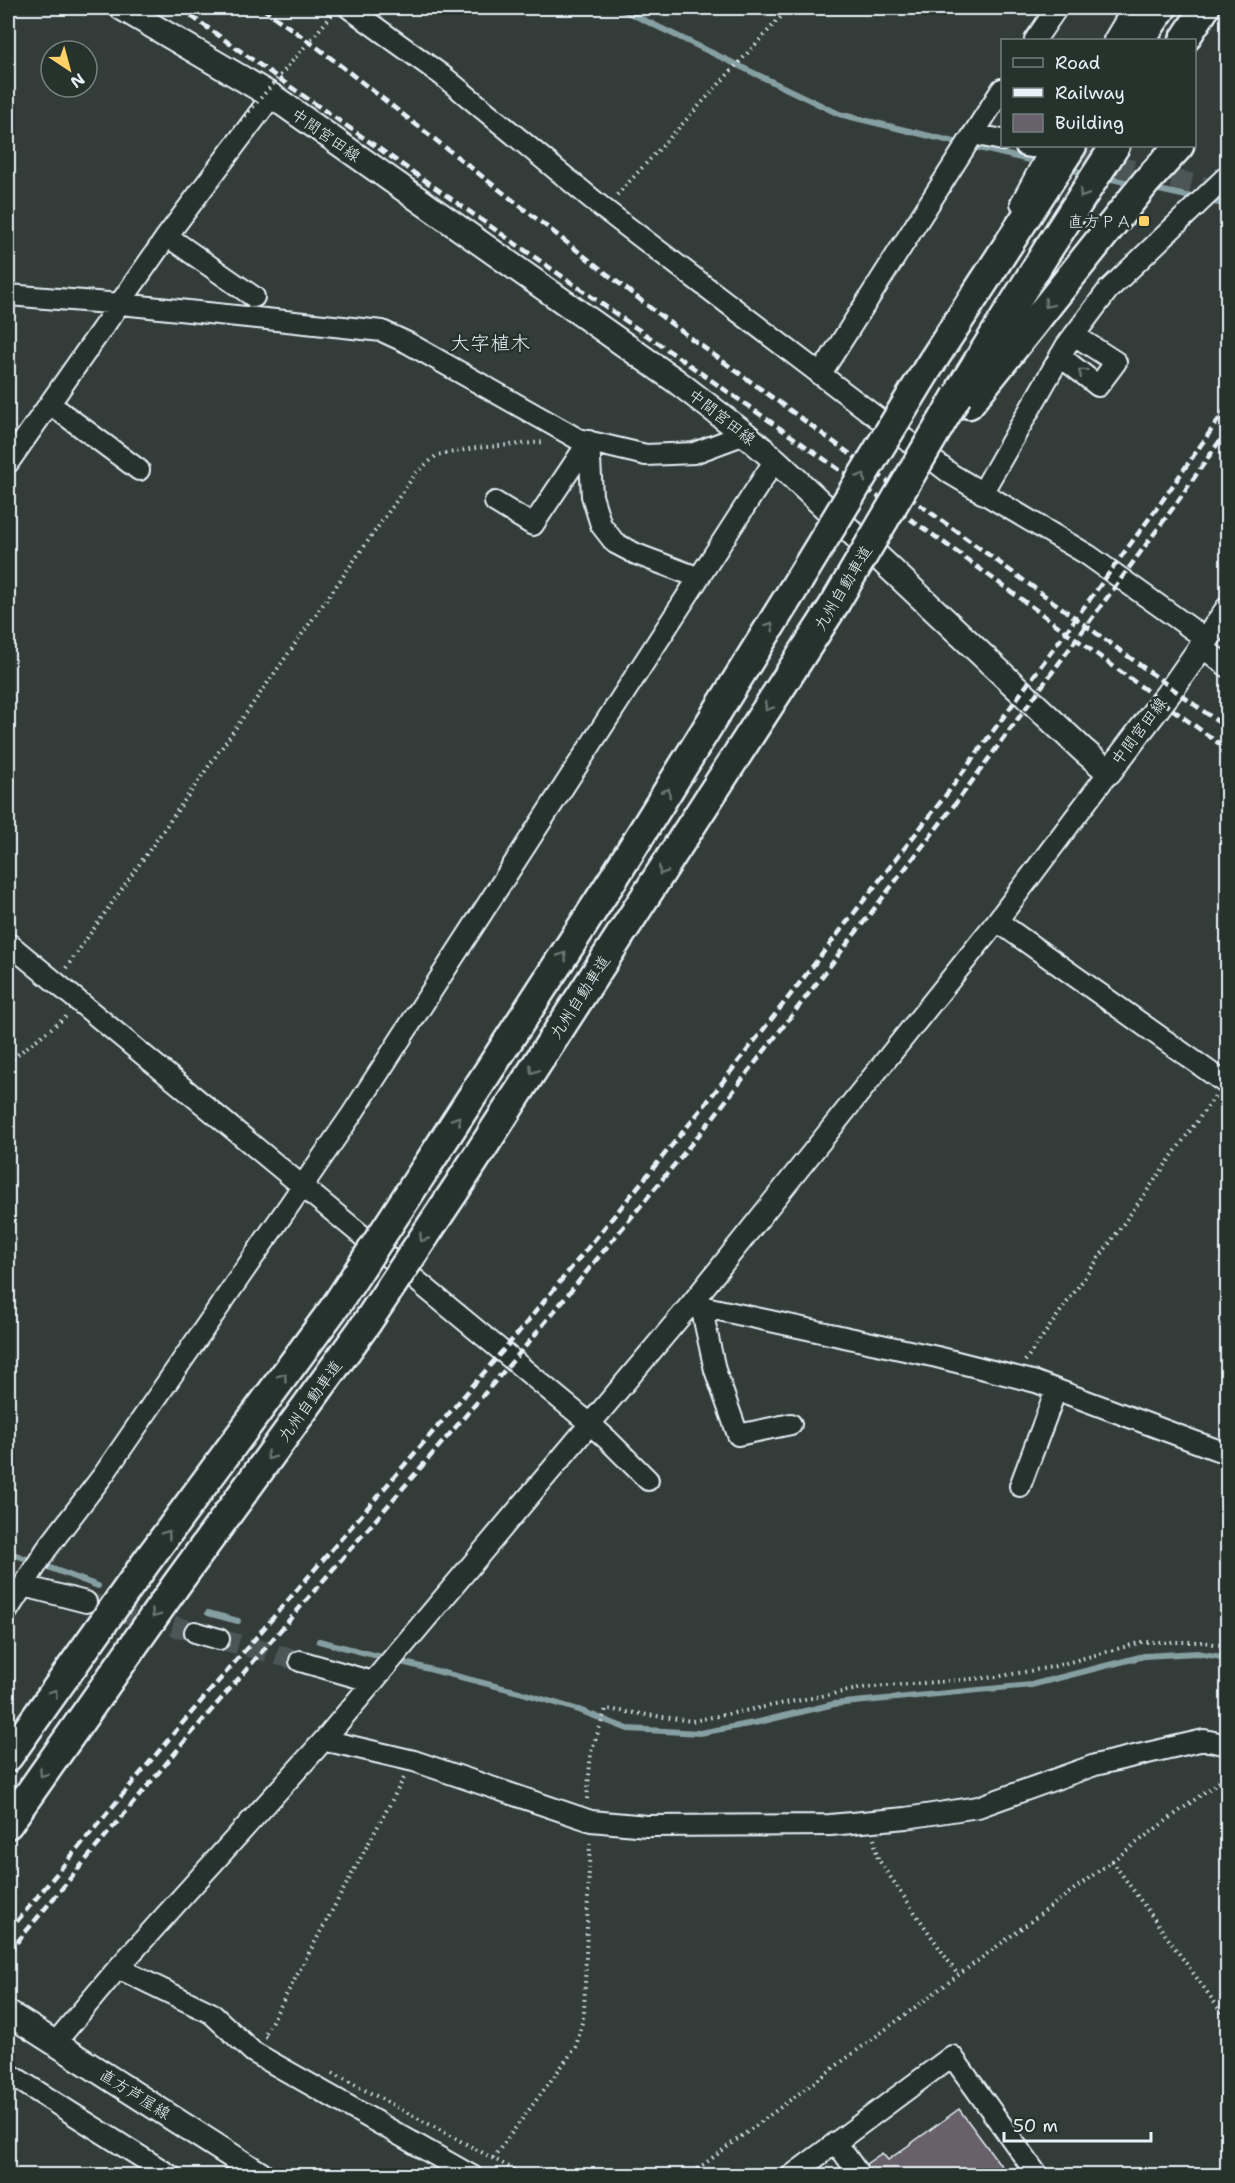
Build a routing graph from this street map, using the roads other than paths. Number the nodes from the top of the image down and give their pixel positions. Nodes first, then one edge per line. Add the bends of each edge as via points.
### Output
1 (122, 8) edge
2 (349, 8) edge
3 (1057, 8) edge
4 (1133, 8) edge
5 (1162, 8) edge
6 (1205, 8) edge
7 (1036, 39) edge
8 (1115, 39) edge
9 (1141, 39) edge
10 (1185, 39) edge
11 (1001, 91) edge
12 (272, 96) junction
13 (973, 134) junction
14 (1001, 140) edge
15 (1051, 147) edge
16 (1071, 147) edge
17 (1114, 147) edge
18 (1178, 147) edge
19 (1227, 176) edge
20 (168, 236) junction
21 (8, 295) edge
22 (254, 297) dead end
23 (121, 304) junction
24 (970, 304) junction
25 (1074, 335) junction
26 (1060, 356) junction
27 (820, 375) junction
28 (963, 400) junction
29 (50, 404) junction
30 (745, 434) junction
31 (584, 440) junction
32 (775, 460) junction
33 (8, 463) edge
34 (139, 470) dead end
35 (982, 493) junction
36 (495, 502) dead end
37 (697, 577) junction
38 (1227, 609) edge
39 (1203, 642) junction
40 (1227, 667) edge
41 (1109, 772) junction
42 (997, 921) junction
43 (12, 953) edge
44 (1226, 1083) edge
45 (304, 1186) junction
46 (696, 1305) junction
47 (1056, 1390) junction
48 (589, 1423) junction
49 (791, 1424) dead end
50 (1227, 1454) edge
51 (648, 1480) dead end
52 (1020, 1486) dead end
53 (27, 1581) junction
54 (86, 1602) tunnel mouth
55 (8, 1610) edge
56 (195, 1632) tunnel mouth
57 (219, 1639) tunnel mouth
58 (300, 1661) tunnel mouth
59 (376, 1678) junction
60 (324, 1740) junction
61 (1227, 1745) edge
62 (8, 1757) edge
63 (8, 1824) edge
64 (118, 1968) junction
65 (8, 2013) edge
66 (55, 2043) junction
67 (8, 2073) edge
68 (836, 2142) junction
69 (171, 2175) edge
70 (263, 2175) edge
71 (472, 2175) edge
72 (791, 2175) edge
73 (860, 2175) edge
74 (1038, 2175) edge

1 - 12 main road, 中間宮田線
2 - 27 street via 443,76 604,209
3 - 7 street
4 - 8 street
5 - 9 highway
6 - 10 highway
11 - 13 street
12 - 20 street
12 - 30 main road, 中間宮田線 via 676,381
13 - 14 street
13 - 27 street
15 - 24 street
16 - 24 highway
17 -> 28 highway, 九州自動車道 via 1050,246
18 -> 28 highway
19 - 25 street via 1108,290
20 - 22 street
20 - 23 street
21 - 23 street
23 - 29 street
23 - 31 street via 382,331
62 -> 24 highway, bridge via 337,1304 615,876
25 - 26 street
25 -> 26 street via 1116,362 1098,386
26 - 35 street
27 - 35 street
28 -> 63 highway, 九州自動車道, bridge via 366,1324
29 - 33 street
29 - 34 street
30 - 31 street via 694,453 646,455
30 - 32 main road, 中間宮田線
31 - 36 street via 533,525
31 - 37 street via 592,496 601,525 615,543
32 - 37 street
32 - 41 main road, 中間宮田線
35 - 39 street via 1088,555
37 - 45 street
38 - 39 main road, 中間宮田線
39 - 40 street
39 - 41 main road, 中間宮田線
41 - 42 street
42 - 44 street
42 - 46 street
43 - 45 street via 55,983
45 - 48 street
45 - 53 street
46 - 47 street via 937,1357
46 - 48 street
46 - 49 street via 738,1434
47 - 50 street
47 - 52 street
48 - 51 street
48 - 59 street
53 - 54 street
53 - 55 street
56 - 57 street
58 - 59 street
59 - 60 street
60 - 61 street via 414,1761 591,1821 647,1826 830,1825 978,1807 1095,1765 1203,1740
60 - 64 street
64 - 66 street
64 - 71 street via 211,2013 253,2052
65 - 66 main road, 直方芦屋線
66 - 70 main road, 直方芦屋線
67 - 69 street
68 - 72 street
68 - 73 street
68 - 74 street via 952,2056

